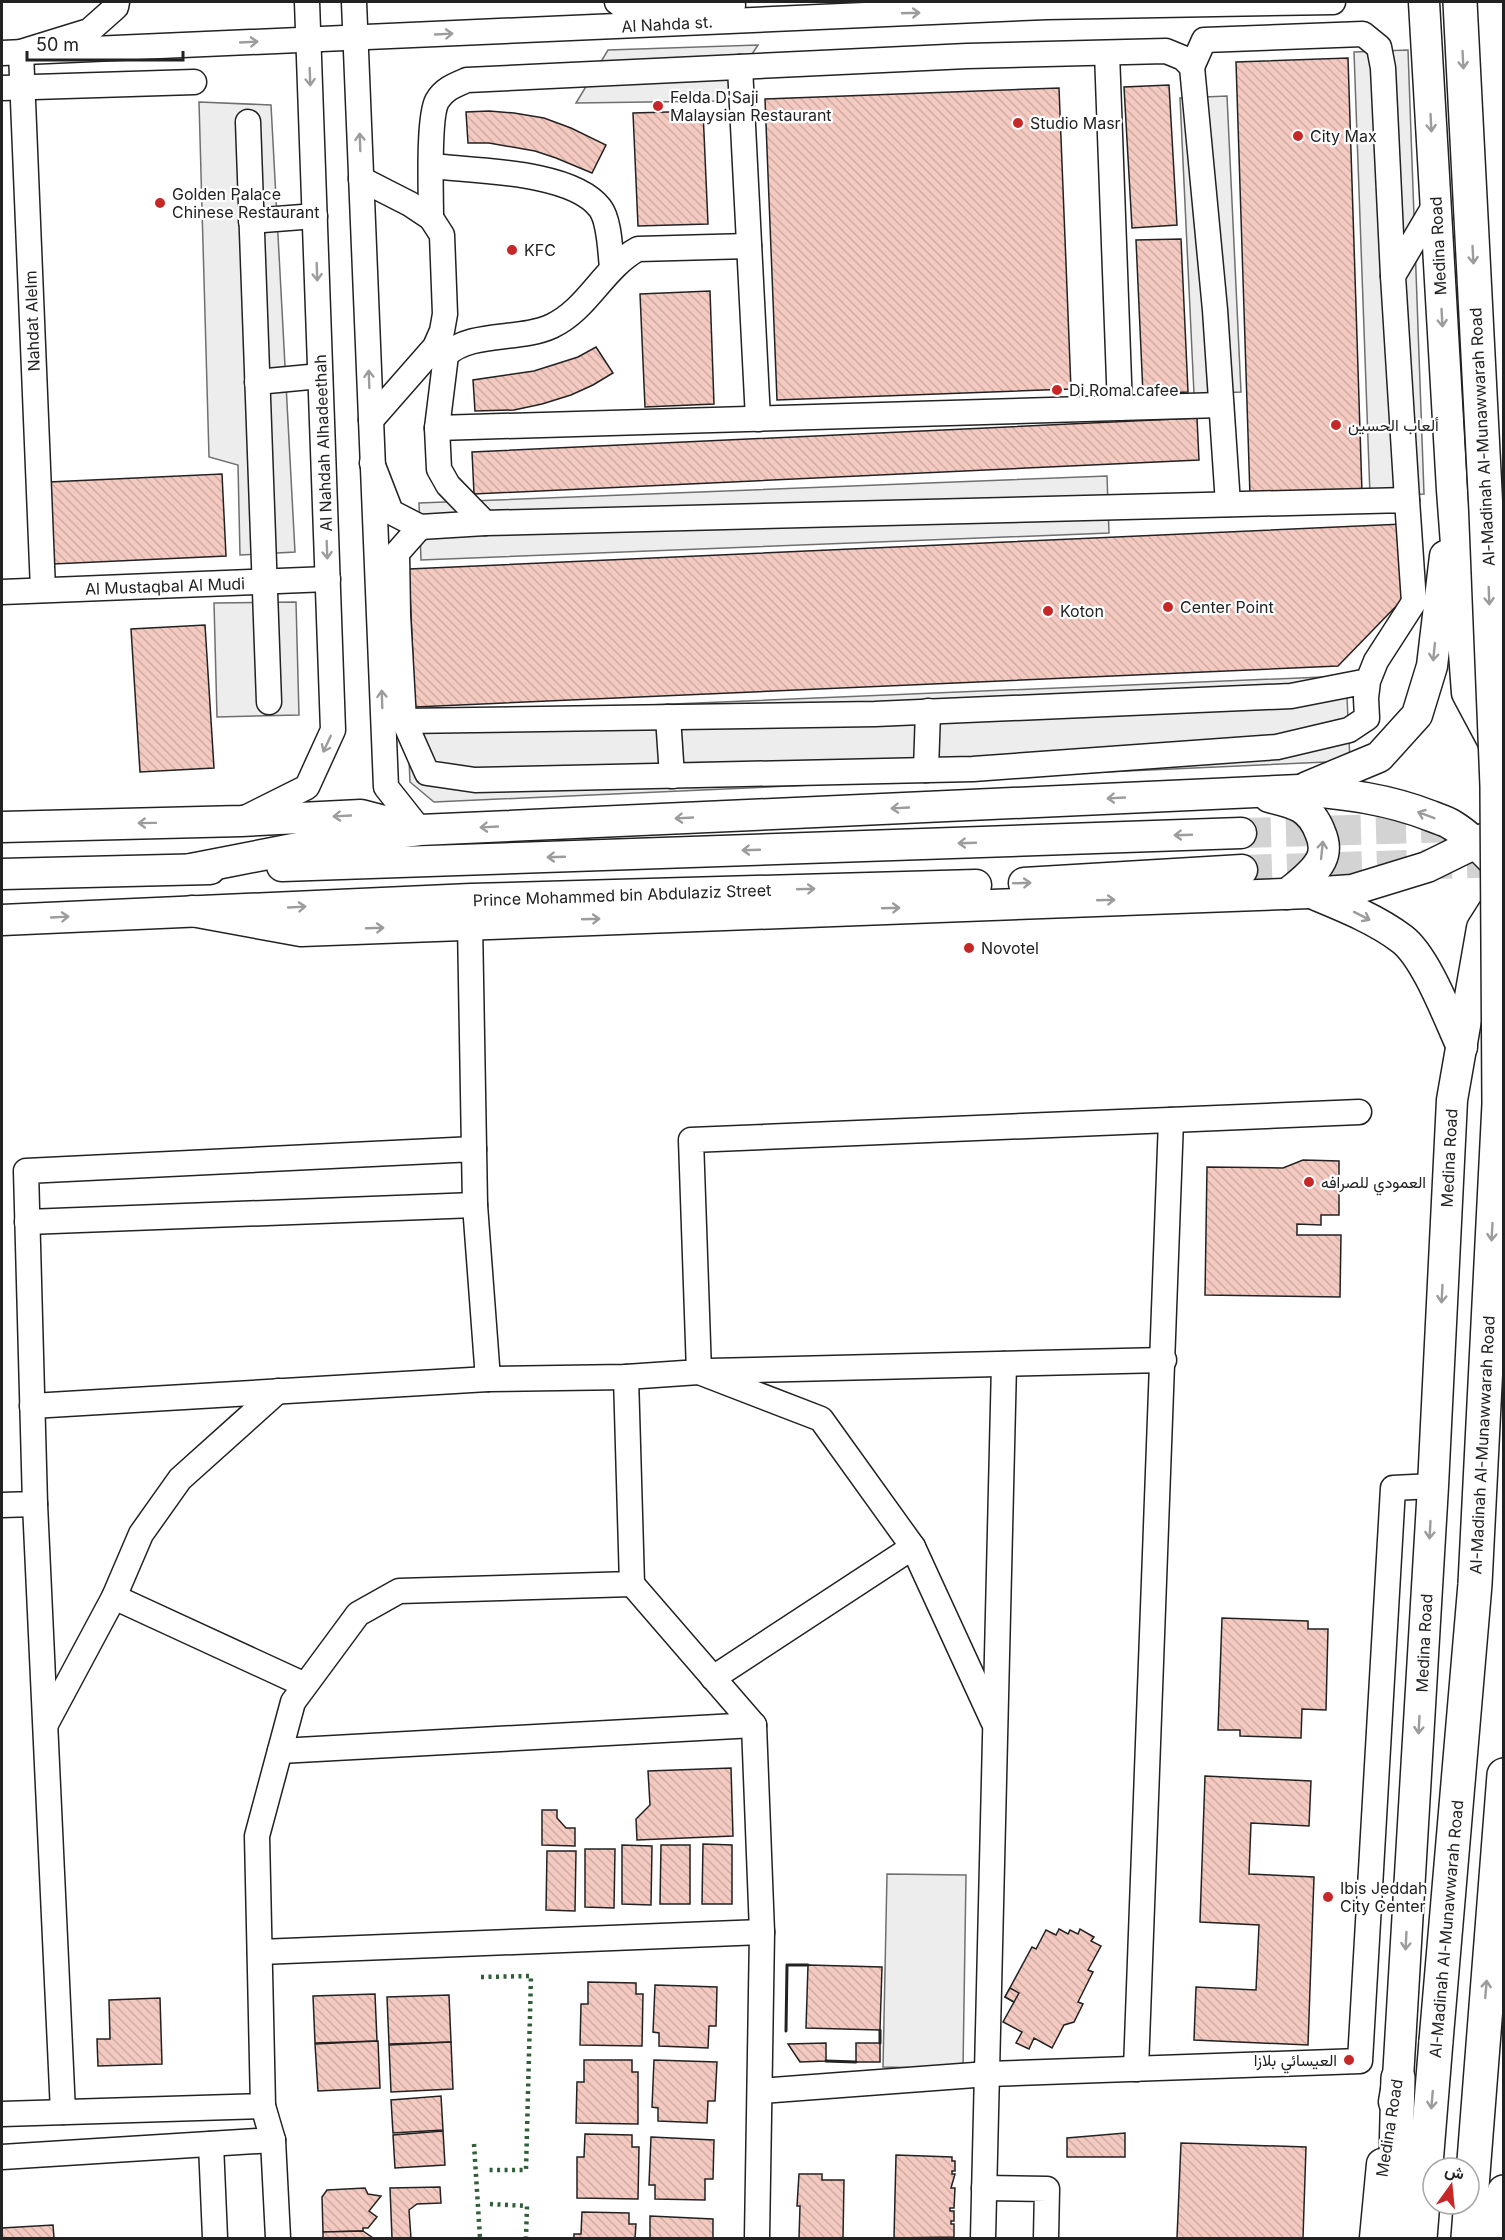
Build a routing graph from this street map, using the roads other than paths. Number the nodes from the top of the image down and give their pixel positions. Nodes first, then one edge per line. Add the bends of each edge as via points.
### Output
1 (117, 2) edge
2 (354, 2) edge
3 (617, 2) edge
4 (1092, 2) edge
5 (1333, 2) edge
6 (1424, 2) edge
7 (1460, 2) edge
8 (1046, 7) junction
9 (869, 14) junction
10 (308, 20) edge
11 (355, 38) junction
12 (11, 53) edge
13 (1107, 53) junction
14 (740, 67) junction
15 (1192, 67) junction
16 (194, 82) dead end
17 (12, 88) edge
18 (248, 122) dead end
19 (432, 166) junction
20 (361, 179) junction
21 (1436, 203) junction
22 (315, 216) junction
23 (431, 218) junction
24 (251, 221) junction
25 (749, 246) junction
26 (612, 267) junction
27 (1393, 276) junction
28 (441, 351) junction
29 (320, 376) junction
30 (257, 382) junction
31 (1221, 405) junction
32 (1120, 408) junction
33 (758, 419) junction
34 (371, 420) junction
35 (437, 428) junction
36 (372, 463) junction
37 (1452, 490) junction
38 (1407, 500) junction
39 (1228, 504) junction
40 (485, 523) junction
41 (420, 527) junction
42 (328, 579) junction
43 (264, 582) junction
44 (43, 590) junction
45 (2, 592) edge
46 (1462, 611) junction
47 (1368, 681) junction
48 (1503, 683) edge
49 (269, 702) dead end
50 (928, 711) junction
51 (668, 717) junction
52 (404, 721) junction
53 (1503, 761) edge
54 (926, 770) junction
55 (672, 776) junction
56 (1300, 790) junction
57 (1250, 792) junction
58 (240, 821) junction
59 (2, 827) edge
60 (1503, 828) edge
61 (420, 830) junction
62 (1241, 833) tunnel mouth
63 (1475, 844) junction
64 (191, 869) junction
65 (1242, 870) tunnel mouth
66 (1503, 872) edge
67 (2, 874) edge
68 (1298, 893) junction
69 (1503, 894) edge
70 (192, 911) junction
71 (2, 920) edge
72 (470, 924) junction
73 (1503, 967) edge
74 (1462, 1047) junction
75 (1359, 1112) dead end
76 (1172, 1120) junction
77 (474, 1149) junction
78 (475, 1205) junction
79 (27, 1222) junction
80 (1164, 1359) junction
81 (1004, 1364) junction
82 (699, 1371) junction
83 (626, 1377) junction
84 (488, 1379) junction
85 (278, 1391) junction
86 (32, 1406) junction
87 (1433, 1486) junction
88 (34, 1504) junction
89 (2, 1505) edge
90 (913, 1547) junction
91 (632, 1584) junction
92 (114, 1597) junction
93 (713, 1678) junction
94 (305, 1685) junction
95 (754, 1725) junction
96 (45, 1726) junction
97 (996, 1728) junction
98 (280, 1751) junction
99 (1503, 1775) edge
100 (762, 1932) junction
101 (260, 1952) junction
102 (1136, 2069) junction
103 (988, 2074) junction
104 (1398, 2078) junction
105 (760, 2091) junction
106 (263, 2106) junction
107 (63, 2112) junction
108 (2, 2114) edge
109 (273, 2140) junction
110 (211, 2144) junction
111 (2, 2157) edge
112 (984, 2188) junction
113 (1503, 2192) edge
114 (215, 2238) edge
115 (278, 2238) edge
116 (757, 2238) edge
117 (983, 2238) edge
118 (1046, 2238) edge
119 (1375, 2238) edge
120 (1394, 2238) edge
121 (1420, 2238) edge
122 (1468, 2238) edge
123 (1495, 2238) edge

1 - 12 street via 89,31
2 - 11 street
3 - 9 street via 622,6 763,5
4 - 8 street
5 - 8 street, Al Nahda st.
6 -> 21 main road, Medina Road
7 -> 121 highway, Al-Madinah Al-Munawwarah Road, bridge via 1497,786 1499,1104 1475,1584
9 -> 8 street, Al Nahda st.
11 -> 9 street, Al Nahda st.
10 - 11 street, Al Nahda st.
12 -> 10 street, Al Nahda st.
10 -> 22 street, Al Nahdah Alhadeethah
20 -> 11 street
12 - 17 street, Nahdat Alelm
13 - 14 street
13 - 15 street via 1166,51
13 - 32 street
14 - 19 street via 467,80 448,88 436,102
14 - 25 street
15 - 27 street via 1204,40 1363,34 1378,47 1383,68
15 - 31 street
16 - 17 street
17 - 44 street, Nahdat Alelm
18 - 24 street
19 - 23 street
19 - 26 street via 538,177 581,194 600,207 605,218
20 - 23 street
34 -> 20 street
21 - 27 street
21 -> 37 main road, Medina Road
22 - 24 street
22 -> 29 street, Al Nahdah Alhadeethah
23 - 28 street via 441,235 445,314
24 - 30 street
25 - 26 street via 638,249
25 - 33 street
26 - 28 street via 585,300 554,325 536,333 466,343
27 - 38 street
28 - 34 street
28 - 35 street
29 - 30 street
29 -> 42 street, Al Nahdah Alhadeethah
30 - 43 street
31 - 32 street
31 - 39 street
32 - 33 street
33 - 35 street
34 - 36 street
35 - 40 street via 439,469 448,485
36 - 41 street via 391,513
61 -> 36 street via 386,787
37 - 46 main road
37 -> 56 main road via 1432,666 1417,715 1379,757
38 - 39 street
38 - 47 street via 1414,602 1376,661
39 - 40 street
40 - 41 street
41 - 52 street via 398,553
42 - 43 street, Al Mustaqbal Al Mudi
42 -> 58 street, Al Nahdah Alhadeethah via 333,730 307,787
43 - 44 street, Al Mustaqbal Al Mudi
43 - 49 street
44 - 45 street, Al Mustaqbal Al Mudi
46 - 48 main road via 1485,673
46 - 53 main road via 1467,693
47 - 50 street via 1292,696
47 - 54 street via 1367,718 1349,730 1277,747
50 - 51 street
50 - 54 street
51 - 52 street
51 - 55 street
52 - 55 street via 427,772 475,780
54 - 55 street
56 - 57 main road
63 -> 56 main road via 1452,825 1383,800
57 -> 61 main road
68 -> 57 main road via 1321,860 1325,843 1315,818 1295,803
58 -> 59 main road
61 -> 58 main road via 361,815
60 - 63 main road
61 - 64 main road via 339,840
62 -> 64 main road
63 - 66 main road
63 - 68 main road via 1427,867 1352,890
64 - 67 main road
70 -> 65 main road, Prince Mohammed bin Abdulaziz Street via 1032,883
72 -> 68 main road
68 -> 74 main road via 1368,919 1404,940 1426,969
69 - 74 main road via 1482,928
71 -> 70 main road, Prince Mohammed bin Abdulaziz Street
70 -> 72 main road via 301,931
72 - 77 street
73 - 74 main road via 1483,980
74 -> 87 main road, Medina Road via 1452,1100
75 - 76 street
76 - 80 street
76 - 82 street via 691,1140
77 - 78 street
77 - 79 street via 26,1171
78 - 79 street
78 - 84 street
79 - 86 street
80 - 81 street
80 - 102 street
81 - 82 street
81 - 97 street
82 - 83 street
82 - 90 street via 821,1419
83 - 84 street
83 - 91 street
84 - 85 street
85 - 86 street
85 - 92 street via 180,1479 141,1534
86 - 88 street
87 - 102 street via 1393,1488 1360,2061
87 -> 104 main road, Medina Road
88 - 89 street
88 - 96 street
90 - 93 street
90 - 97 street
91 - 93 street
91 - 94 street via 399,1591 358,1614
92 - 94 street
92 - 96 street
93 - 95 street
94 - 98 street via 293,1702
95 - 98 street
95 - 100 street
96 - 107 street
97 - 103 street
98 - 101 street via 257,1836
122 -> 99 highway
100 - 101 street
100 - 105 street
101 - 106 street
102 - 103 street
103 - 105 street
103 - 112 street
104 - 119 main road, Medina Road via 1382,2167
104 - 120 highway
105 - 116 street
106 - 107 street
106 - 109 street
107 - 108 street
109 - 110 street
109 - 115 street
110 - 111 street
110 - 114 street
112 - 117 street
112 - 118 street via 1047,2189
113 - 123 highway

